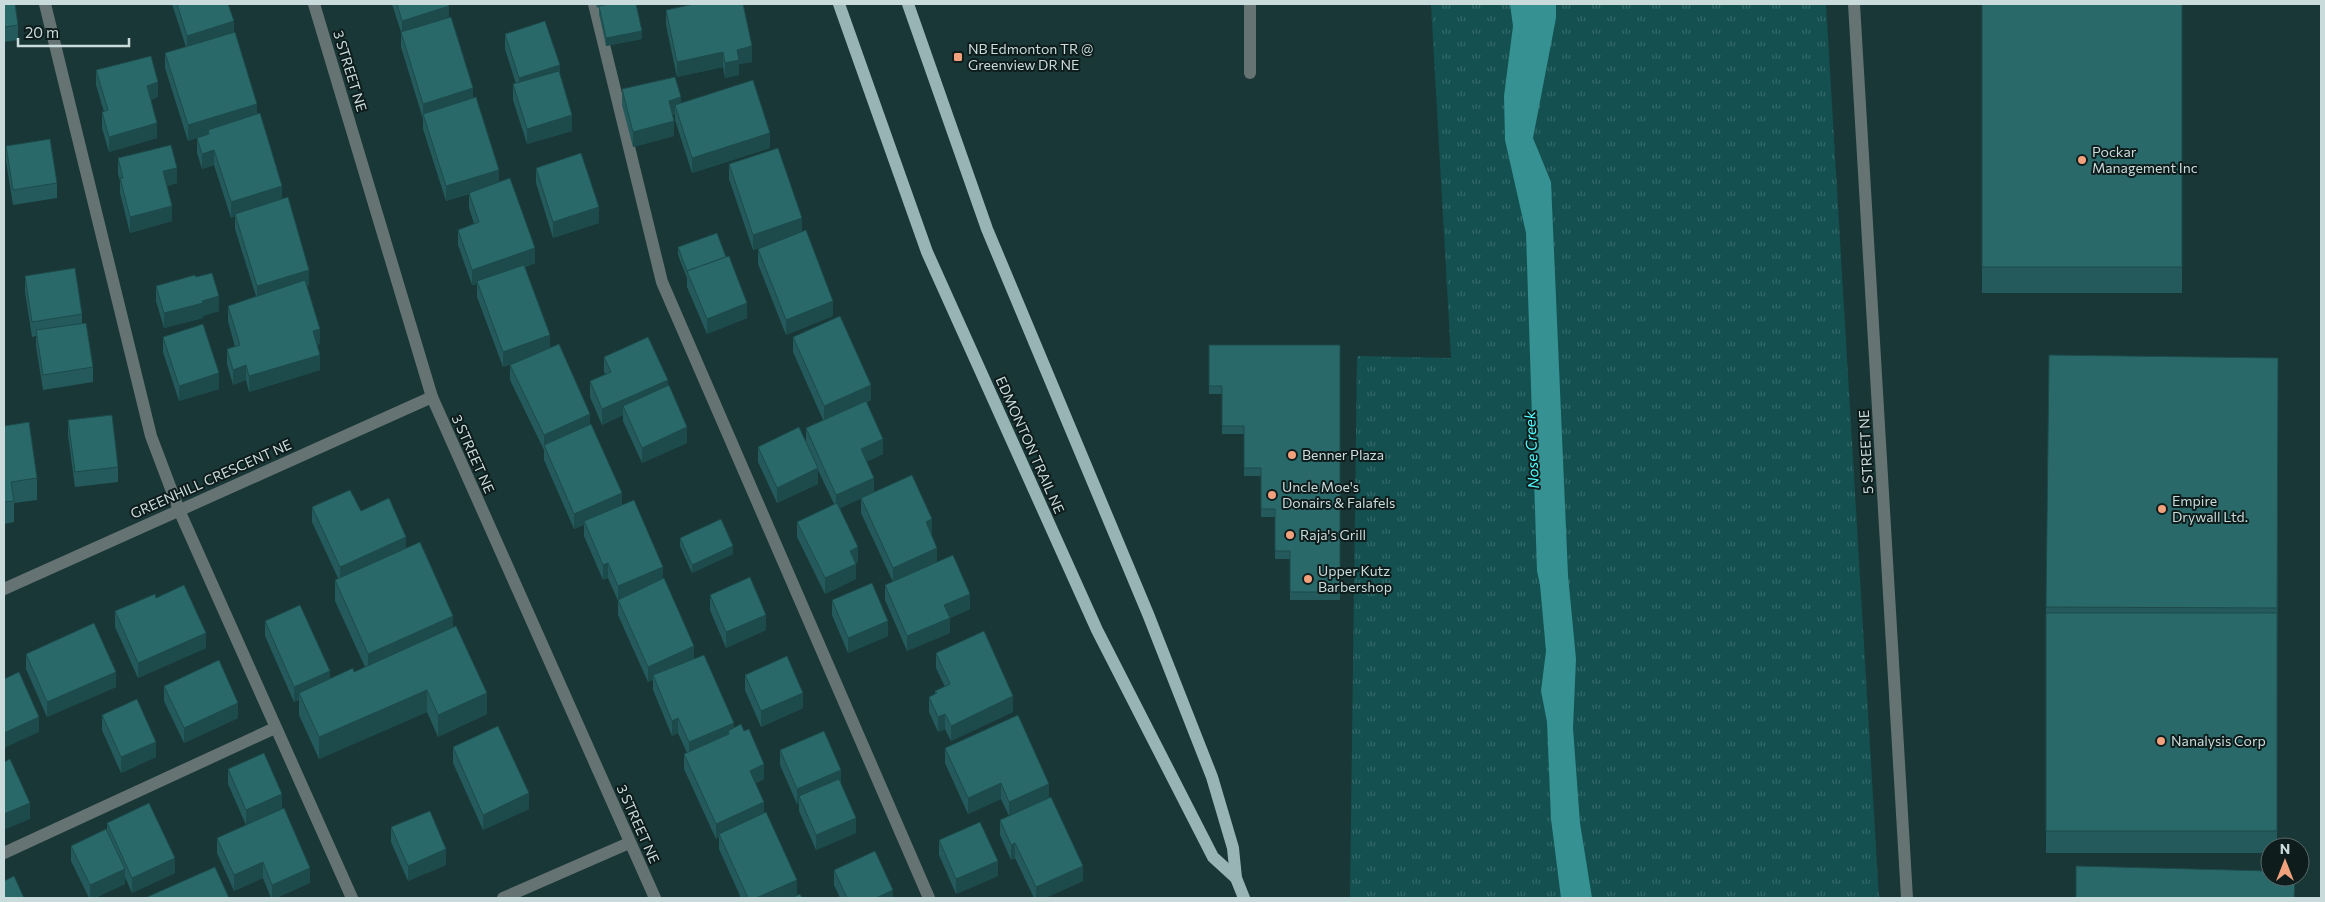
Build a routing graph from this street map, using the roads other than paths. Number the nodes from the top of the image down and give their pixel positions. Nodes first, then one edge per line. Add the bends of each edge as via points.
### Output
1 (44, 4) edge
2 (314, 4) edge
3 (594, 4) edge
4 (839, 4) edge
5 (908, 4) edge
6 (1250, 4) edge
7 (1854, 4) edge
8 (1250, 74) dead end
9 (432, 397) junction
10 (179, 510) junction
11 (4, 589) edge
12 (275, 728) junction
13 (629, 843) junction
14 (4, 853) edge
15 (1236, 878) junction
16 (352, 898) edge
17 (503, 898) edge
18 (655, 898) edge
19 (929, 898) edge
20 (1244, 898) edge
21 (1907, 898) edge

1 - 10 street via 151,436
2 - 9 street, 3 STREET NE
3 - 19 street via 662,282
4 - 15 main road, EDMONTON TRAIL NE via 927,252 1097,630 1213,857
5 - 15 main road, EDMONTON TRAIL NE via 988,229 1212,777 1233,848
6 - 8 street
7 - 21 street, 5 STREET NE
9 - 10 street, GREENHILL CRESCENT NE
9 - 13 street, 3 STREET NE
10 - 11 street, GREENHILL CRESCENT NE
10 - 12 street
12 - 14 street
12 - 16 street
13 - 17 street
13 - 18 street, 3 STREET NE
15 - 20 main road, EDMONTON TRAIL NE

